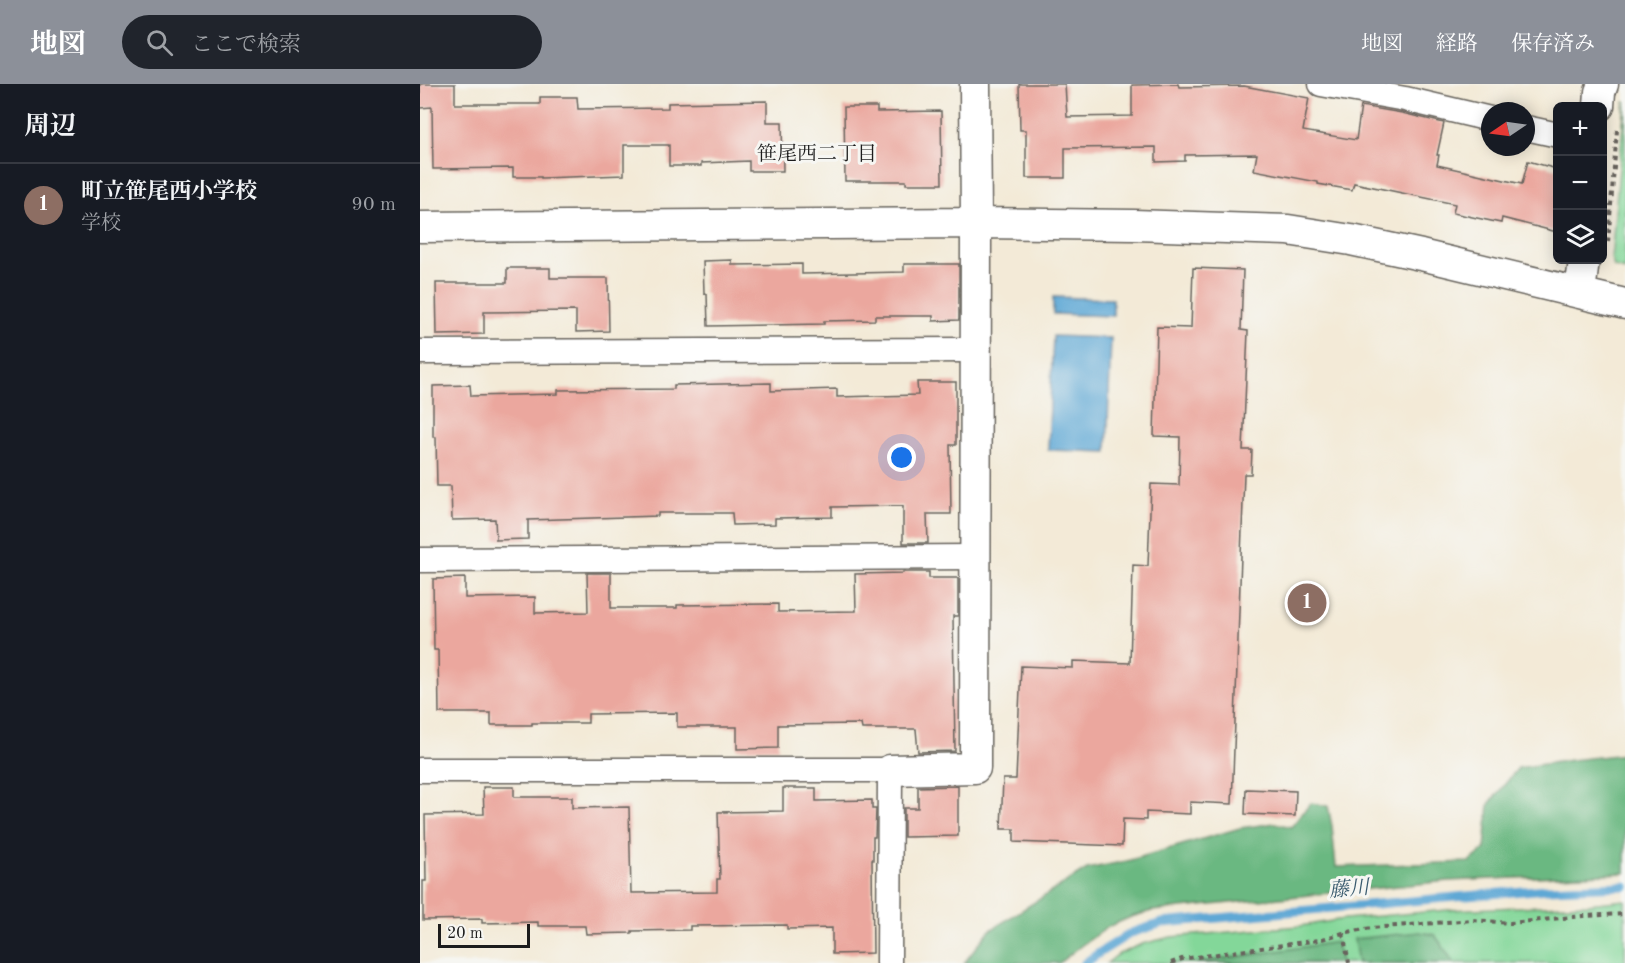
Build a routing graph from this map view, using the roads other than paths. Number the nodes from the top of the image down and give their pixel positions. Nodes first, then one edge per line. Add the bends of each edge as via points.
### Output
1 (975, 84) edge
2 (1321, 84) edge
3 (1603, 84) edge
4 (1599, 102) edge
5 (1481, 117) edge
6 (1535, 130) edge
7 (1553, 134) edge
8 (976, 223) junction
9 (420, 227) edge
10 (1591, 264) edge
11 (1580, 293) junction
12 (1625, 304) edge
13 (976, 350) junction
14 (420, 352) edge
15 (976, 557) junction
16 (420, 560) edge
17 (420, 770) edge
18 (890, 770) junction
19 (889, 963) edge

1 - 8 street
2 - 5 street
3 - 4 street
6 - 7 street
8 - 9 street
8 - 11 street via 1288,230 1409,252
8 - 13 street
10 - 11 street
11 - 12 street
13 - 14 street
13 - 15 street
15 - 16 street
15 - 18 street via 975,768
17 - 18 street
18 - 19 street

